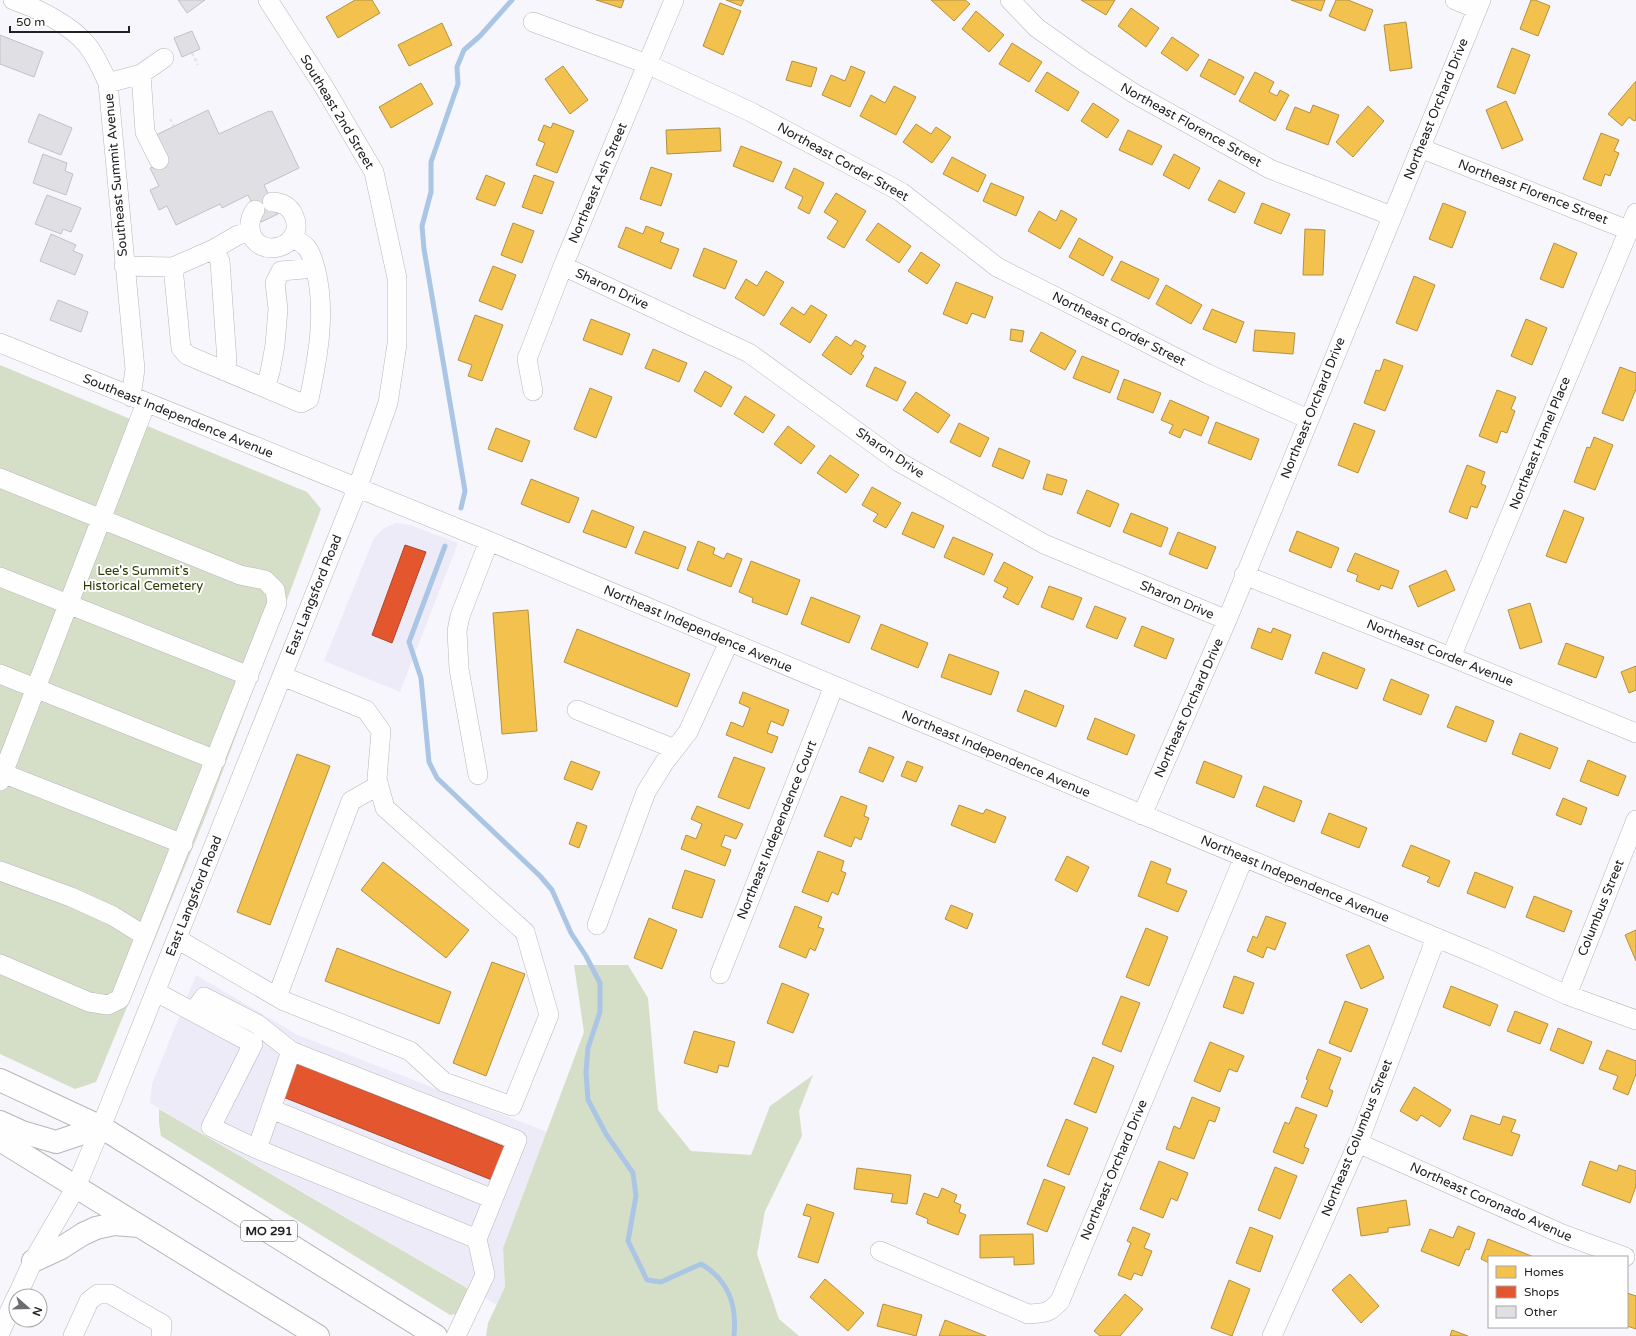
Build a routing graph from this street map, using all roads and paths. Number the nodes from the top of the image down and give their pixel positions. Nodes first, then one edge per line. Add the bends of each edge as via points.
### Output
1 (13, 0) edge
2 (268, 0) edge
3 (674, 0) edge
4 (1010, 0) edge
5 (1455, 0) edge
6 (1479, 4) edge
7 (532, 22) dead end
8 (192, 53) dead end
9 (164, 58) dead end
10 (647, 64) junction
11 (198, 65) dead end
12 (140, 74) junction
13 (108, 83) junction
14 (170, 119) dead end
15 (174, 126) dead end
16 (1420, 148) junction
17 (159, 160) dead end
18 (1636, 213) edge
19 (1392, 216) junction
20 (1628, 230) junction
21 (251, 232) junction
22 (292, 238) junction
23 (214, 249) junction
24 (124, 266) junction
25 (563, 266) junction
26 (173, 267) junction
27 (315, 268) junction
28 (0, 344) edge
29 (224, 371) junction
30 (265, 388) junction
31 (533, 391) dead end
32 (138, 400) junction
33 (1308, 419) junction
34 (0, 478) edge
35 (357, 489) junction
36 (101, 519) junction
37 (489, 541) junction
38 (1244, 575) junction
39 (0, 577) edge
40 (68, 605) junction
41 (1227, 620) junction
42 (729, 642) junction
43 (1451, 657) junction
44 (0, 674) edge
45 (249, 676) junction
46 (282, 676) junction
47 (834, 686) junction
48 (36, 689) junction
49 (577, 710) dead end
50 (1636, 733) edge
51 (674, 749) junction
52 (216, 760) junction
53 (1, 775) edge
54 (478, 775) dead end
55 (379, 785) junction
56 (1142, 815) junction
57 (1636, 820) edge
58 (183, 844) junction
59 (1244, 857) junction
60 (0, 871) edge
61 (597, 925) dead end
62 (145, 936) junction
63 (1436, 938) junction
64 (177, 939) junction
65 (0, 964) edge
66 (720, 974) dead end
67 (156, 992) junction
68 (1567, 995) junction
69 (277, 997) junction
70 (194, 1011) junction
71 (1636, 1020) edge
72 (291, 1052) junction
73 (0, 1080) edge
74 (271, 1109) junction
75 (0, 1122) edge
76 (101, 1127) junction
77 (0, 1140) edge
78 (1358, 1143) junction
79 (256, 1148) junction
80 (76, 1187) junction
81 (493, 1199) junction
82 (139, 1226) junction
83 (477, 1239) junction
84 (880, 1251) dead end
85 (1623, 1256) edge
86 (33, 1260) junction
87 (20, 1288) edge
88 (8, 1315) edge
89 (0, 1333) edge
90 (73, 1336) edge
91 (161, 1336) edge
92 (318, 1336) edge
93 (436, 1336) edge
94 (456, 1336) edge
95 (1273, 1336) edge

1 - 13 street, Southeast Summit Avenue via 62,24 76,35 86,45
2 - 35 street, Southeast 2nd Street via 324,87 374,172 397,278 397,344 388,403
3 - 10 street, Northeast Ash Street
4 - 19 street, Northeast Florence Street via 1037,28 1135,94 1270,169
5 - 6 street
6 - 16 street, Northeast Orchard Drive
7 - 10 street, Northeast Corder Street
8 - 11 path
9 - 12 street
10 - 25 street, Northeast Ash Street
10 - 33 street, Northeast Corder Street via 751,112 901,192 997,267 1208,374
12 - 13 street
12 - 17 street via 145,132
13 - 24 street, Southeast Summit Avenue
14 - 15 path
16 - 19 street, Northeast Orchard Drive
16 - 20 street, Northeast Florence Street
18 - 20 street
19 - 33 street, Northeast Orchard Drive
20 - 43 street, Northeast Hamel Place
21 - 22 street via 256,242 270,248 285,245
21 - 22 street via 250,222 264,206 285,205 293,212 296,223
21 - 23 street via 238,235
22 - 27 street via 301,242 308,250
23 - 26 street
23 - 29 street via 220,262 227,362
24 - 26 street
24 - 32 street, Southeast Summit Avenue
25 - 31 street, Northeast Ash Street via 527,359
25 - 41 street, Sharon Drive via 748,353 899,462 1044,544
26 - 29 street via 181,348 187,355
27 - 30 street via 281,271 275,283 278,309 275,345
27 - 30 street via 320,287 321,317 317,359 309,399 301,403
28 - 32 street, Southeast Independence Avenue
29 - 30 street
32 - 35 street, Southeast Independence Avenue
32 - 36 street, Southeast Summit Avenue
33 - 38 street, Northeast Orchard Drive
34 - 36 street
35 - 37 street, Northeast Independence Avenue
35 - 46 street, East Langsford Road
36 - 40 street, Southeast Summit Avenue
36 - 45 street via 240,575 265,580 275,590 277,603
37 - 42 street, Northeast Independence Avenue
37 - 54 street via 460,616 458,630 459,669
38 - 41 street, Northeast Orchard Drive
38 - 43 street, Northeast Corder Avenue
39 - 40 street
40 - 45 street
40 - 48 street, Southeast Summit Avenue
41 - 56 street, Northeast Orchard Drive
42 - 47 street, Northeast Independence Avenue
42 - 51 street via 688,732
43 - 50 street, Northeast Corder Avenue
44 - 48 street
45 - 52 street
46 - 55 street via 366,710 381,731
46 - 64 street, East Langsford Road
47 - 56 street, Northeast Independence Avenue
47 - 66 street, Northeast Independence Court
48 - 52 street
48 - 53 street, Southeast Summit Avenue
49 - 51 street
51 - 61 street via 646,792
52 - 58 street
53 - 58 street
55 - 69 street via 351,800
55 - 69 street via 385,808 525,932 549,1015 512,1106 444,1082 410,1051
56 - 59 street, Northeast Independence Avenue
57 - 68 street, Columbus Street
58 - 62 street
59 - 63 street, Northeast Independence Avenue
59 - 84 street, Northeast Orchard Drive via 1060,1301 1051,1311 1028,1314
60 - 62 street via 113,916
62 - 65 street via 120,999 108,1005 89,1002
63 - 68 street, Northeast Independence Avenue
63 - 78 street, Northeast Columbus Street
64 - 67 street, East Langsford Road
64 - 69 street
67 - 70 street
67 - 76 street, East Langsford Road
68 - 71 street, Northeast Independence Avenue
70 - 72 street via 204,997 257,1024
70 - 79 street via 253,1044 211,1126
72 - 74 street
72 - 81 street via 517,1140
73 - 76 main road, MO 291
74 - 79 street
74 - 81 street
75 - 76 main road via 22,1132 56,1142
76 - 80 street, East Langsford Road
76 - 93 main road, MO 291
77 - 80 main road
78 - 85 street, Northeast Coronado Avenue via 1562,1234
78 - 95 street, Northeast Columbus Street
79 - 83 street
80 - 82 main road
80 - 86 street, East Langsford Road
81 - 83 street
82 - 86 main road via 114,1224 96,1228
82 - 92 main road
83 - 94 street via 485,1275
86 - 87 street, East Langsford Road
88 - 89 street, East Langsford Road
90 - 91 street via 89,1301 98,1294 110,1294 162,1324

